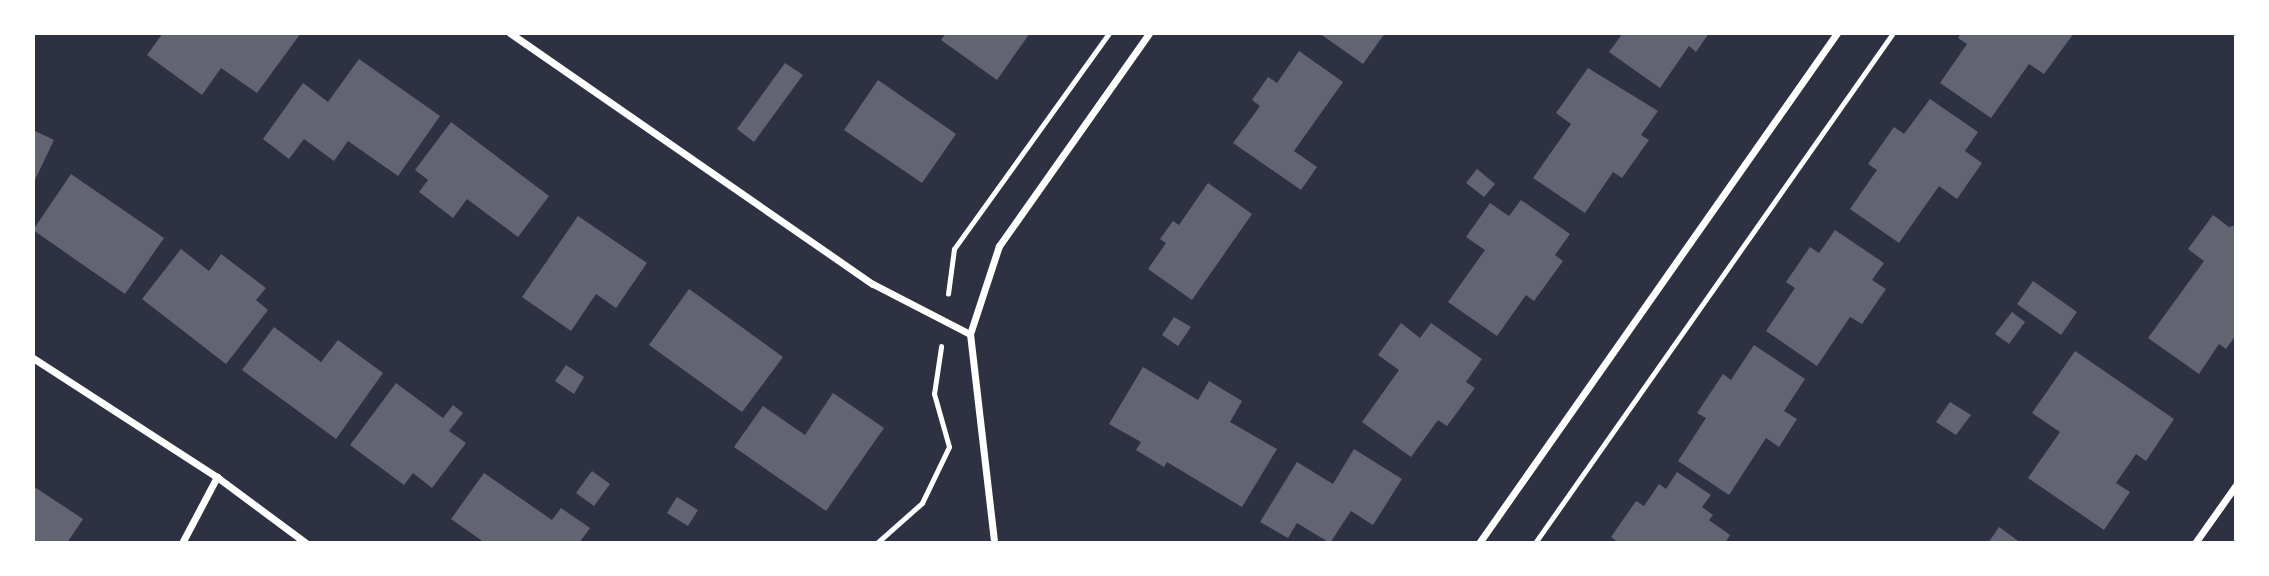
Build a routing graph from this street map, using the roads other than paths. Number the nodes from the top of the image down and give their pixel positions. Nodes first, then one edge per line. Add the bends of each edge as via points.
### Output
1 (510, 33) edge
2 (1149, 33) edge
3 (1836, 33) edge
4 (970, 334) junction
5 (33, 358) edge
6 (217, 477) junction
7 (2236, 485) edge
8 (993, 542) edge
9 (182, 543) edge
10 (306, 543) edge
11 (1479, 543) edge
12 (2195, 543) edge

1 - 4 street via 873,284
2 - 4 street via 999,246
3 - 11 street
4 - 8 street
5 - 6 street
6 - 9 street
6 - 10 street
7 - 12 street

